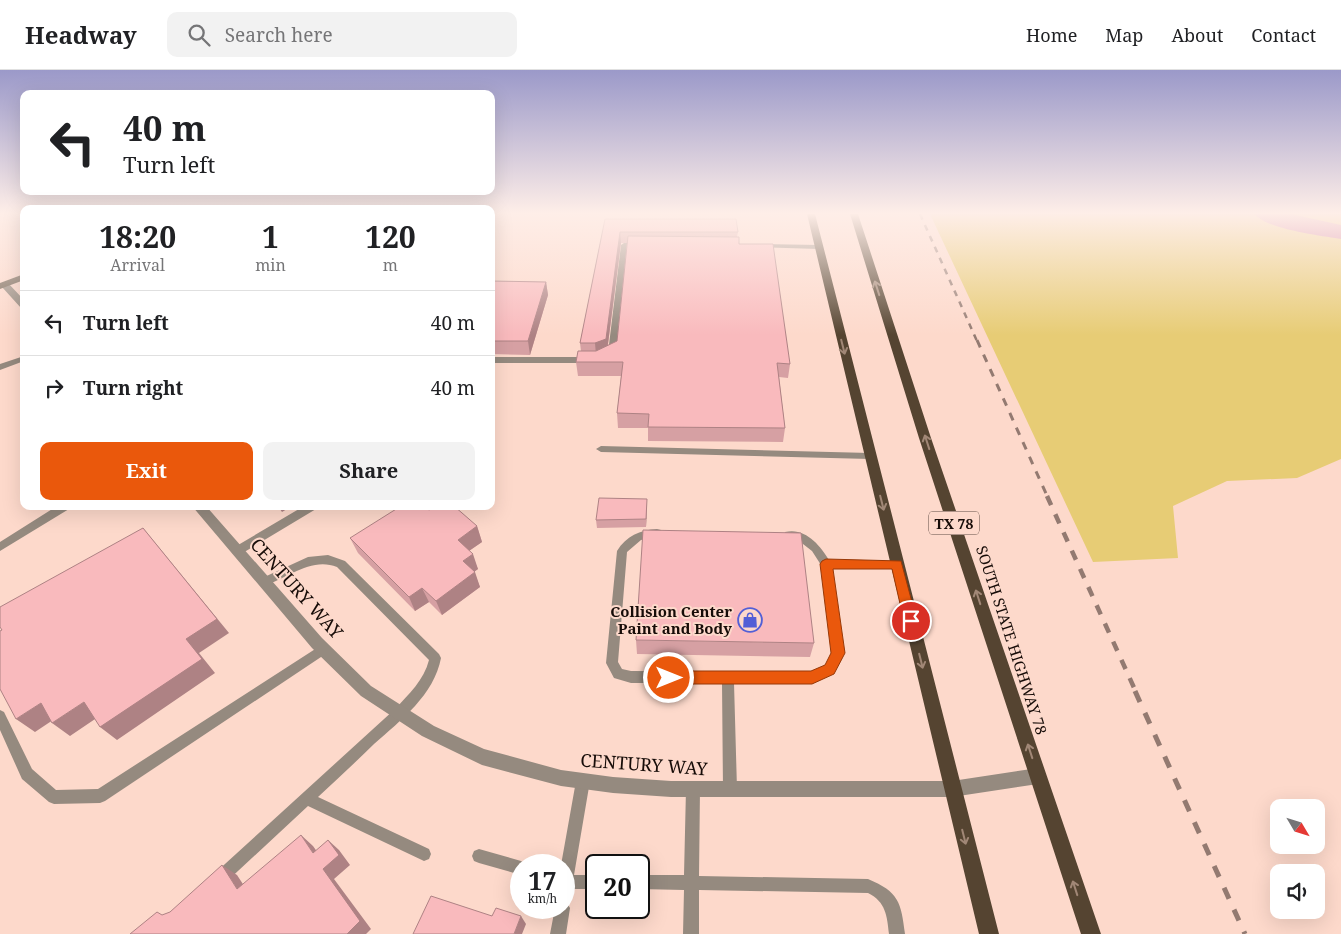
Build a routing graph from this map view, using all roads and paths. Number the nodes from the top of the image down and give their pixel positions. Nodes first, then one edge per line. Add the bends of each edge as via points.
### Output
1 (623, 254) edge
2 (821, 254) edge
3 (867, 254) edge
4 (20, 279) edge
5 (3, 285) edge
6 (20, 302) edge
7 (605, 356) edge
8 (20, 360) edge
9 (495, 360) edge
10 (597, 360) edge
11 (0, 367) edge
12 (602, 449) dead end
13 (870, 456) junction
14 (59, 510) edge
15 (201, 510) edge
16 (305, 510) edge
17 (666, 534) edge
18 (781, 535) edge
19 (0, 547) edge
20 (237, 551) junction
21 (826, 564) junction
22 (897, 565) junction
23 (264, 582) junction
24 (323, 649) junction
25 (728, 678) junction
26 (399, 713) junction
27 (0, 716) edge
28 (1038, 776) junction
29 (583, 781) junction
30 (730, 789) junction
31 (952, 789) junction
32 (693, 790) junction
33 (306, 798) junction
34 (424, 854) dead end
35 (570, 854) edge
36 (479, 856) dead end
37 (510, 865) edge
38 (650, 882) edge
39 (691, 882) junction
40 (211, 886) edge
41 (560, 919) edge
42 (558, 934) edge
43 (691, 934) edge
44 (897, 934) edge
45 (989, 934) edge
46 (1091, 934) edge

1 - 7 lane via 613,353
2 -> 13 main road
28 -> 3 main road, SOUTH STATE HIGHWAY 78 / TX 78
4 - 5 main road
5 - 6 street
8 - 11 lane
9 - 10 lane
12 - 13 lane
13 -> 22 main road
14 - 19 lane
15 - 20 street, CENTURY WAY
16 - 20 lane
17 - 25 lane via 646,533 631,540 622,551 612,663 618,674 631,678
18 - 21 lane via 799,536 816,547
20 - 23 street, CENTURY WAY
21 - 22 lane
21 - 25 lane via 838,653 830,669 812,678
22 -> 31 main road
23 - 24 street, CENTURY WAY
23 - 26 lane via 312,560 328,559 341,564 435,658 433,671 425,685
24 - 26 street, CENTURY WAY via 366,691
24 - 27 lane via 100,796 54,798 27,774
25 - 30 lane
26 - 29 street, CENTURY WAY via 482,757
26 - 33 lane
28 - 31 street, CENTURY WAY
46 -> 28 main road, SOUTH STATE HIGHWAY 78 / TX 78
29 - 32 street, CENTURY WAY
29 - 35 lane
30 - 31 street, CENTURY WAY
30 - 32 street, CENTURY WAY
31 -> 45 main road
32 - 39 lane
33 - 34 lane
33 - 40 lane
36 - 37 lane
38 - 39 lane
39 - 43 lane
39 - 44 lane via 868,886 883,891 893,904
41 - 42 lane

